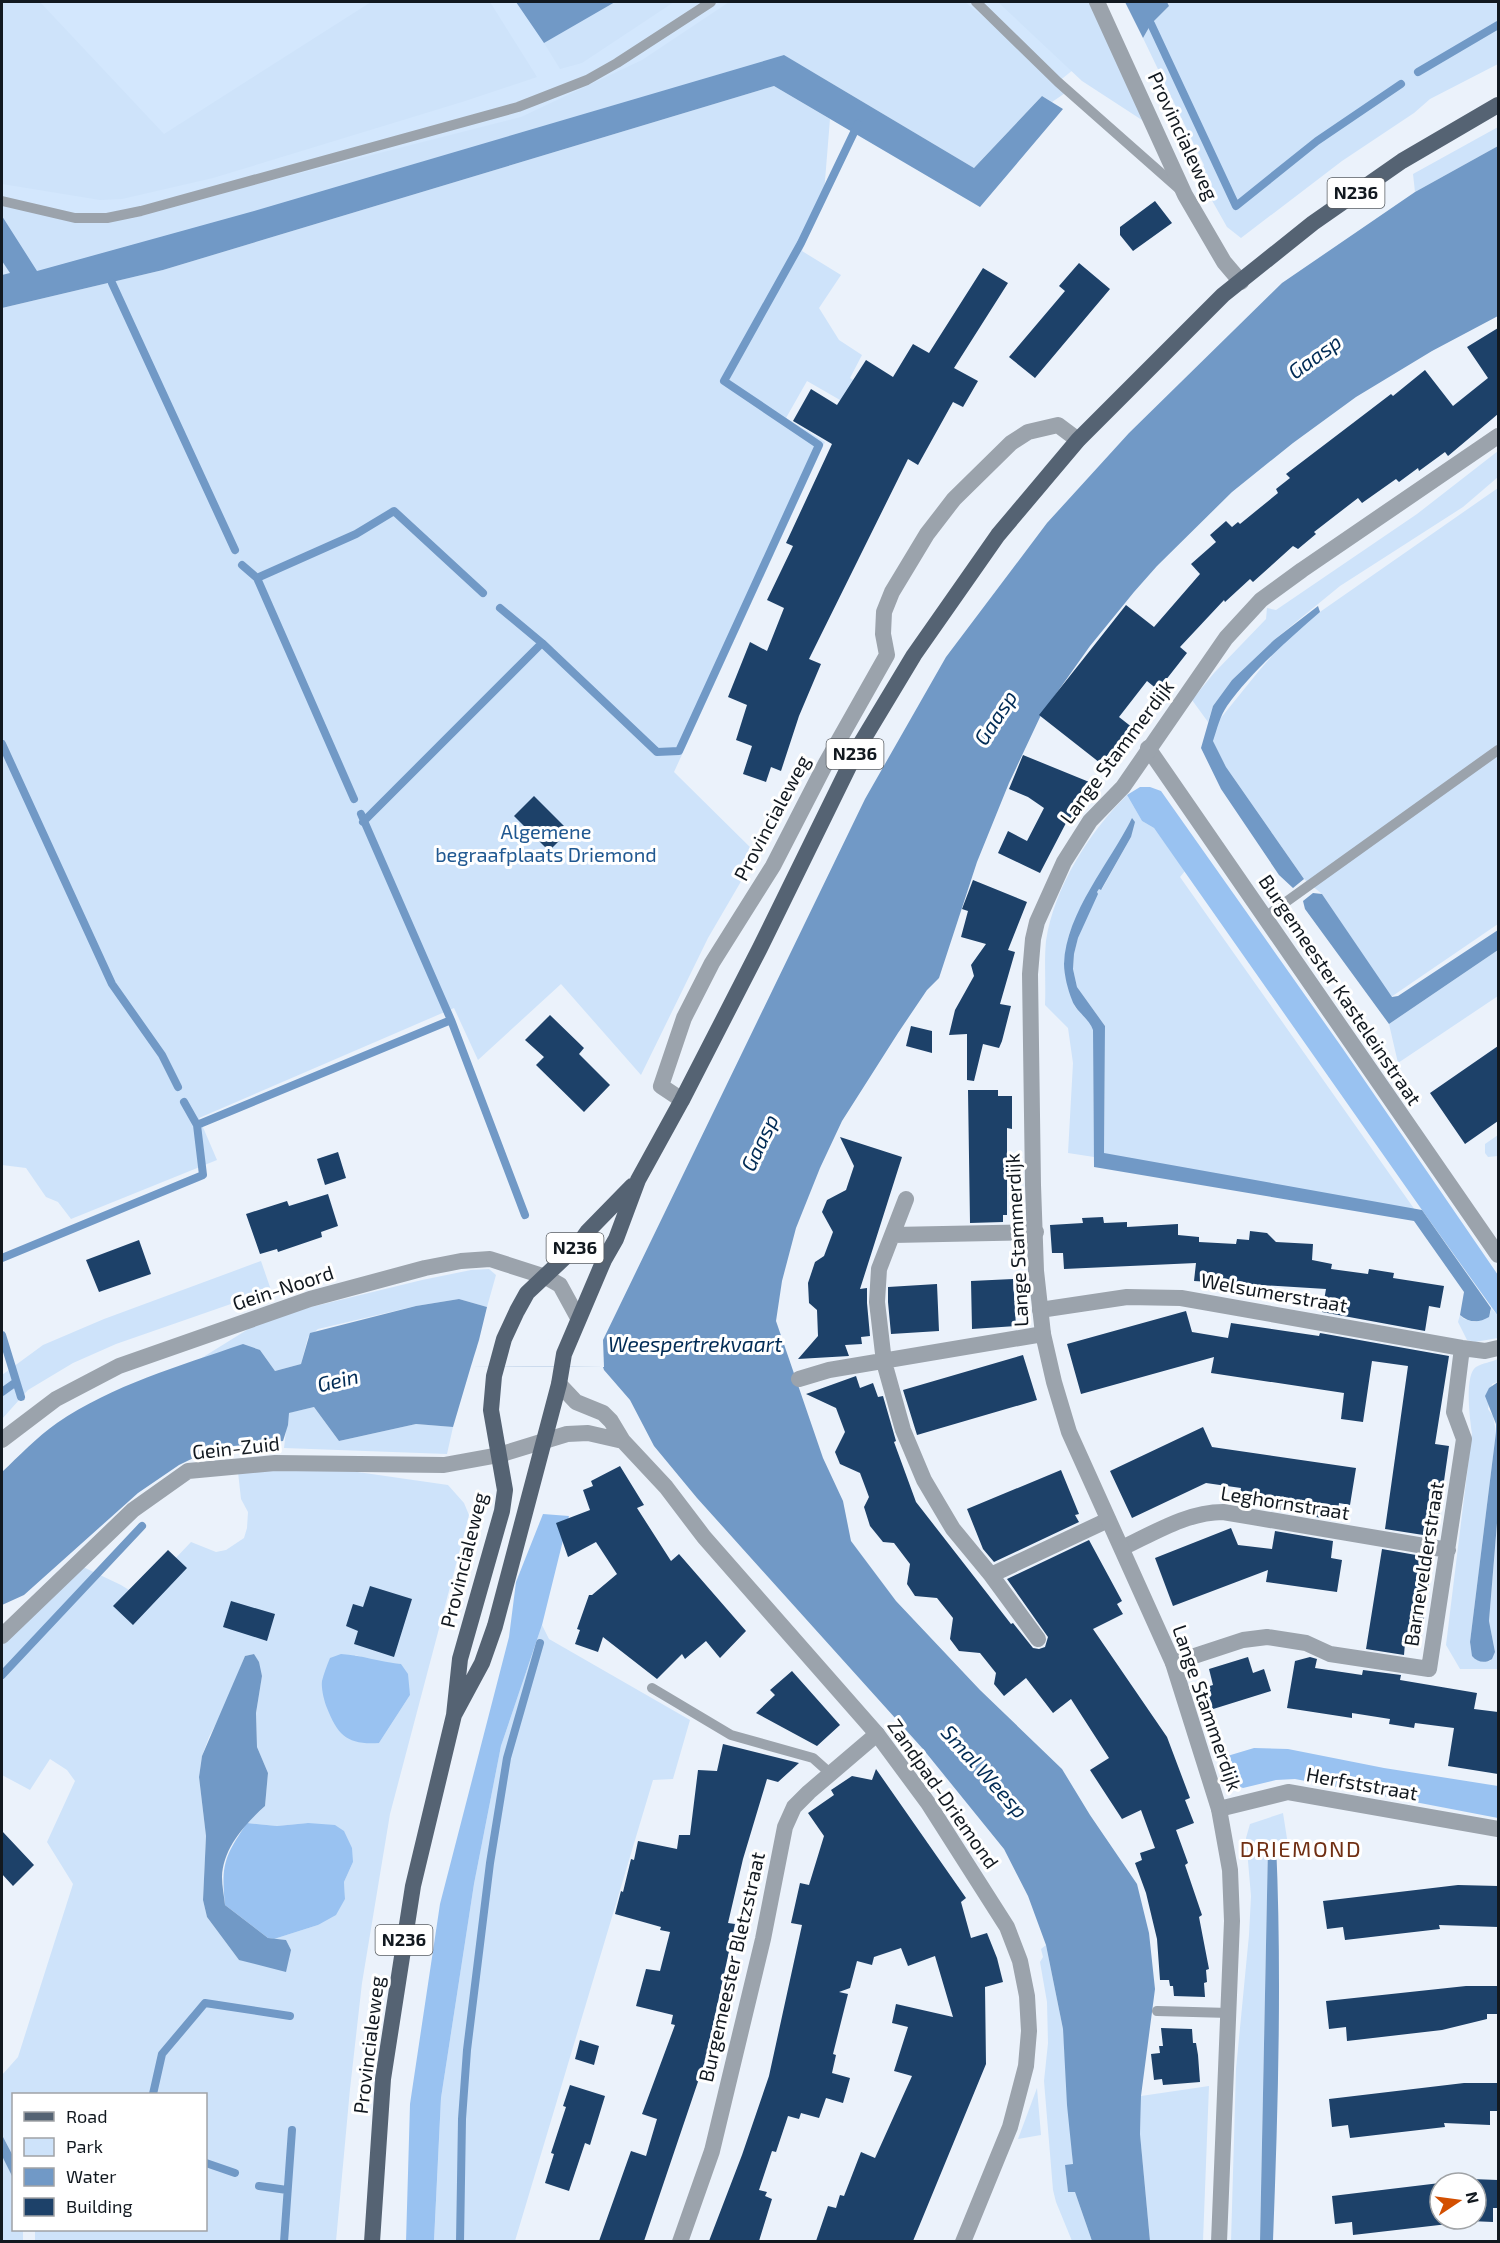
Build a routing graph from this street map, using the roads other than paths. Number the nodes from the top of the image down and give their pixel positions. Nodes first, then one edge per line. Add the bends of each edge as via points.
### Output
1 (711, 2) edge
2 (976, 2) edge
3 (1097, 2) edge
4 (1498, 105) edge
5 (1185, 195) junction
6 (2, 201) edge
7 (1240, 282) junction
8 (1498, 436) edge
9 (1077, 440) junction
10 (1148, 748) junction
11 (1498, 750) edge
12 (1265, 917) junction
13 (682, 1100) junction
14 (638, 1180) junction
15 (906, 1199) dead end
16 (1036, 1232) junction
17 (893, 1235) junction
18 (1498, 1255) edge
19 (546, 1277) junction
20 (1040, 1310) junction
21 (578, 1318) junction
22 (1043, 1334) junction
23 (1462, 1348) junction
24 (1498, 1348) edge
25 (884, 1362) junction
26 (560, 1376) junction
27 (799, 1379) dead end
28 (2, 1440) edge
29 (623, 1441) junction
30 (543, 1442) junction
31 (499, 1455) junction
32 (1108, 1520) junction
33 (1122, 1548) junction
34 (1448, 1550) junction
35 (991, 1575) junction
36 (2, 1636) edge
37 (1038, 1639) dead end
38 (1173, 1663) junction
39 (652, 1688) dead end
40 (454, 1715) junction
41 (877, 1734) junction
42 (831, 1774) junction
43 (1219, 1809) junction
44 (1498, 1830) edge
45 (1157, 2011) dead end
46 (1229, 2013) junction
47 (372, 2241) edge
48 (680, 2241) edge
49 (963, 2241) edge
50 (1219, 2241) edge

1 - 6 lane via 587,80 518,108 119,216 75,218
2 - 5 lane via 1058,82
3 - 5 street, Provincialeweg
4 - 7 main road, Provincialeweg / N236 via 1402,161 1313,223
5 - 7 street, Provincialeweg
7 - 9 main road, Provincialeweg / N236
8 - 10 street, Lange Stammerdijk via 1261,600 1226,638
9 - 13 main road, Provincialeweg / N236 via 998,535 914,655 858,748
9 - 13 street, Provincialeweg via 1058,425 1028,432 1011,443 954,499 927,534 892,592 884,612 887,655 773,866 712,963 684,1018 661,1086
10 - 12 street, Burgemeester Kasteleinstraat
10 - 16 street, Lange Stammerdijk via 1123,787 1090,821 1064,862 1042,908 1033,939 1030,974
11 - 12 lane
12 - 18 street, Burgemeester Kasteleinstraat
13 - 14 main road, Provincialeweg / N236
14 - 19 main road, Provincialeweg / N236
14 - 21 main road, Provincialeweg / N236 via 616,1239
15 - 17 street
16 - 17 street
16 - 20 street, Lange Stammerdijk
17 - 25 street via 879,1269 877,1302
19 - 21 street, Gein-Noord via 560,1285
19 - 28 street, Gein-Noord via 490,1259 461,1261 310,1299 119,1366 56,1399
19 - 31 main road, Provincialeweg / N236 via 527,1293 516,1311 496,1366 491,1410
20 - 22 street, Lange Stammerdijk
20 - 23 street, Welsumerstraat via 1126,1297 1180,1298
21 - 26 main road, Provincialeweg / N236
22 - 25 street
22 - 32 street, Lange Stammerdijk via 1069,1432
23 - 24 street, Welsumerstraat
23 - 34 street, Barnevelderstraat via 1454,1412 1464,1438
25 - 27 street
25 - 35 street via 903,1430 924,1480 953,1529
26 - 29 street, Zandpad-Driemond via 576,1402 603,1413
26 - 30 main road, Provincialeweg / N236
29 - 30 street via 588,1433 567,1434
29 - 41 street, Zandpad-Driemond
30 - 31 street
30 - 40 main road, Provincialeweg / N236 via 492,1635
31 - 36 street, Gein-Zuid via 444,1465 275,1463 188,1471 133,1510
31 - 40 main road, Provincialeweg / N236 via 505,1490 502,1511 460,1659
32 - 33 street, Lange Stammerdijk
32 - 35 street
33 - 34 street, Leghornstraat via 1188,1518 1205,1512 1223,1512
33 - 38 street, Lange Stammerdijk
34 - 38 street, Barnevelderstraat via 1429,1669 1330,1654 1306,1642 1268,1637 1243,1640
35 - 37 street
38 - 43 street, Lange Stammerdijk
39 - 42 lane via 731,1735 813,1758
40 - 47 main road, Provincialeweg / N236 via 413,1886 396,1994 383,2079
41 - 42 street, Burgemeester Bletzstraat
41 - 49 street, Zandpad-Driemond via 928,1803 999,1912 1014,1944 1026,1987 1026,2067 1010,2127
42 - 48 street, Burgemeester Bletzstraat via 794,1807 785,1827 763,1939 712,2151
43 - 44 street, Herfststraat via 1288,1792
43 - 46 street, Lange Stammerdijk via 1230,1870
45 - 46 lane
46 - 50 street, Lange Stammerdijk

